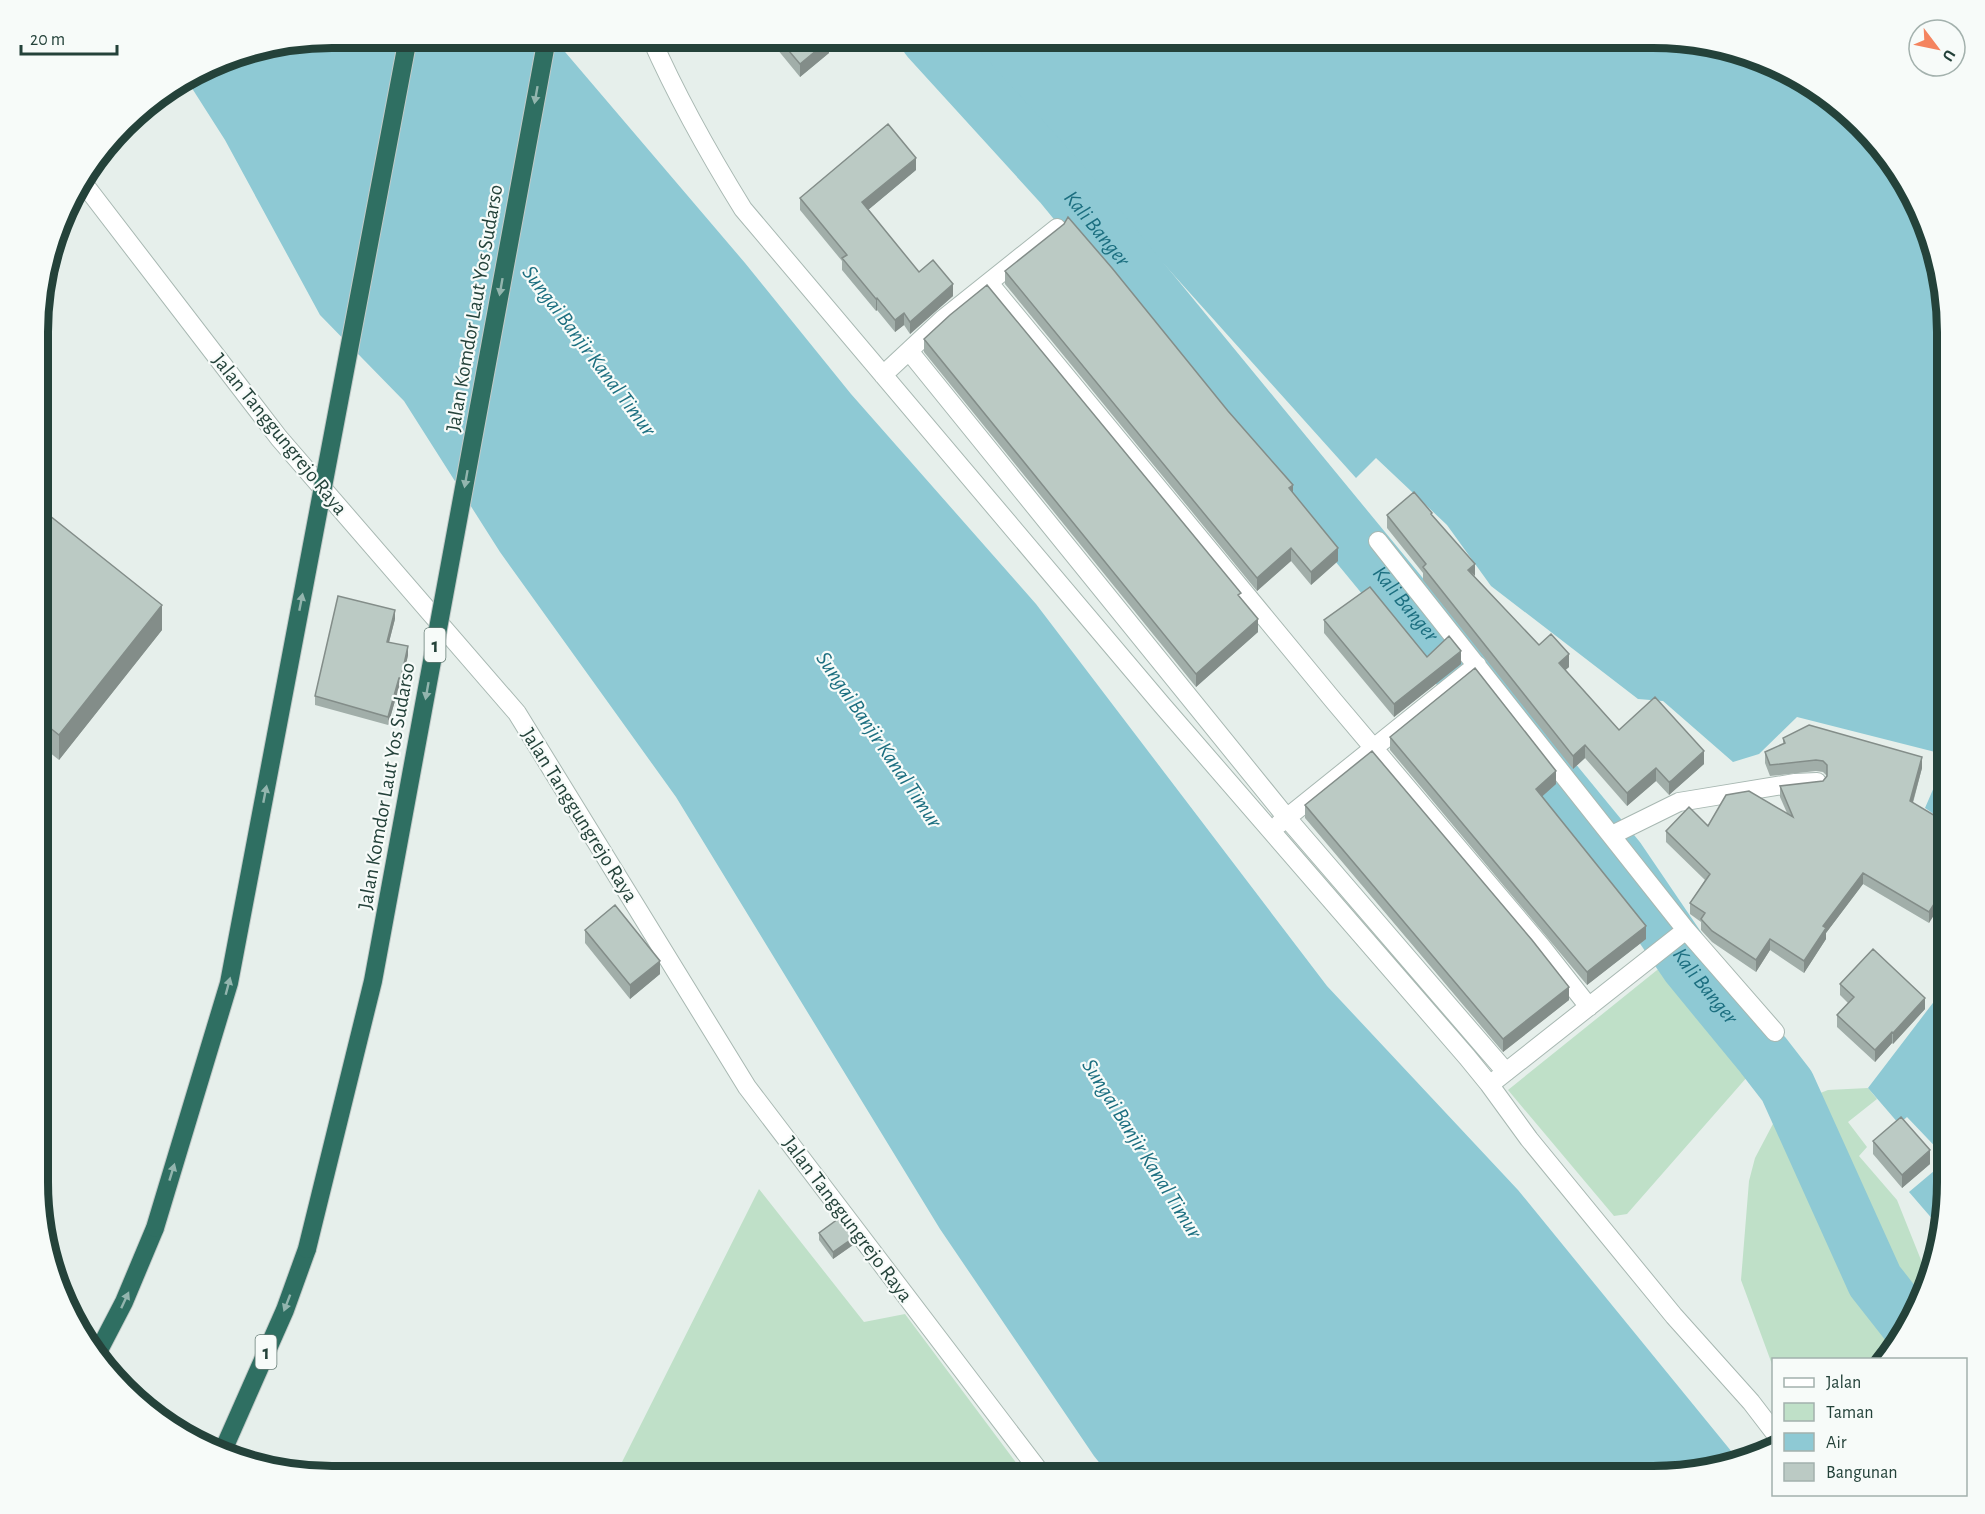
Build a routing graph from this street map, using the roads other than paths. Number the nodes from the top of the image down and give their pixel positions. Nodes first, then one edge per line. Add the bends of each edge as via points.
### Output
1 (406, 48) edge
2 (545, 48) edge
3 (655, 48) edge
4 (87, 188) edge
5 (1057, 228) edge
6 (989, 284) junction
7 (909, 351) junction
8 (883, 375) junction
9 (1378, 541) dead end
10 (1477, 665) junction
11 (1373, 748) junction
12 (1817, 782) edge
13 (1287, 818) junction
14 (1271, 831) junction
15 (1612, 835) junction
16 (1686, 930) junction
17 (1589, 1007) junction
18 (1775, 1032) dead end
19 (1506, 1072) junction
20 (1489, 1084) junction
21 (101, 1347) edge
22 (1772, 1431) edge
23 (225, 1445) edge
24 (1035, 1466) edge

21 -> 1 highway, bridge via 155,1228 229,983
2 -> 23 highway, Jalan Komdor Laut Yos Sudarso / 1, bridge via 373,981 307,1249 285,1310
3 - 8 street via 743,209
4 - 24 street, Jalan Tanggungrejo Raya via 279,438 517,713 747,1087
5 - 6 street
6 - 7 street
6 - 11 street
7 - 8 street
7 - 13 street
8 - 14 street
9 - 10 street
10 - 11 street
10 - 15 street
11 - 13 street
11 - 17 street
12 - 15 street via 1679,802
13 - 14 street
13 - 19 street
14 - 20 street
15 - 16 street
16 - 17 street
16 - 18 street
17 - 19 street
19 - 20 street
20 - 22 street via 1536,1148

